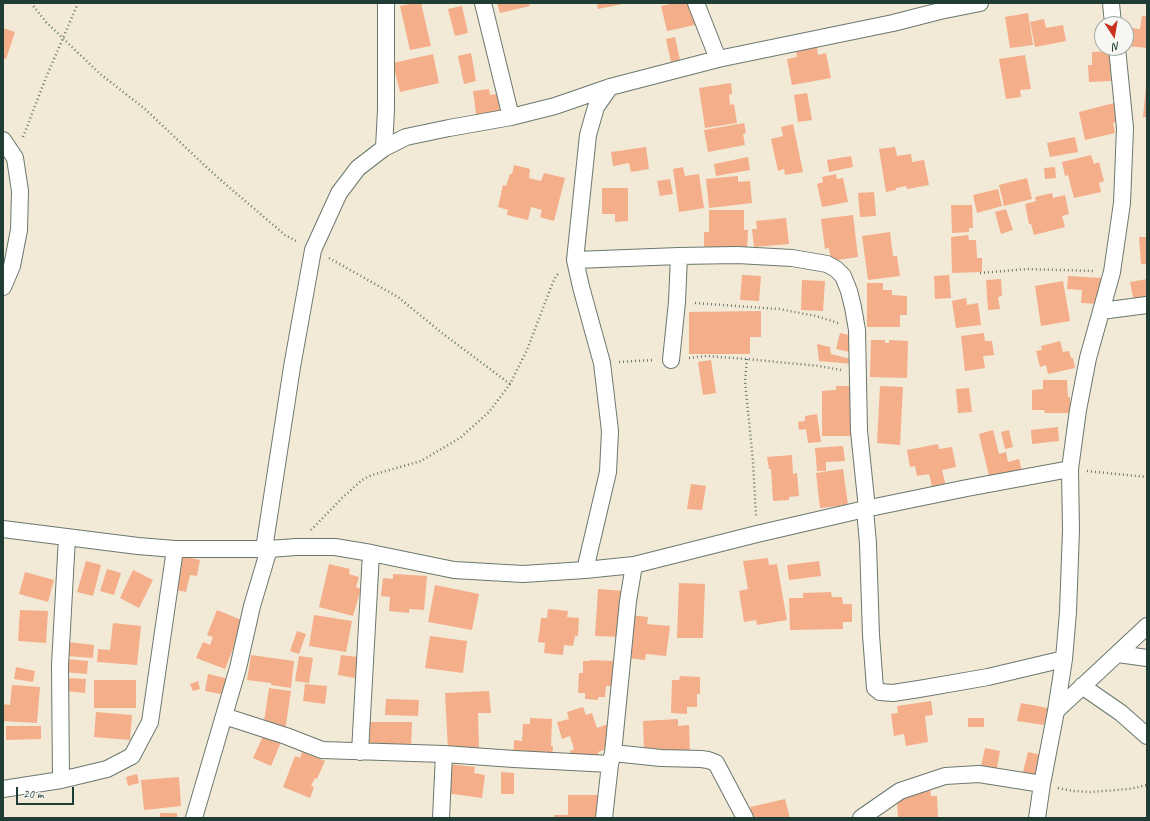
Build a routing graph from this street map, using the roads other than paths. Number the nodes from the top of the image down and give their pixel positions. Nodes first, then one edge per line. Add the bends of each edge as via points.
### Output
1 (386, 3) edge
2 (483, 3) edge
3 (696, 3) edge
4 (980, 3) edge
5 (1111, 3) edge
6 (1112, 16) edge
7 (1118, 56) edge
8 (718, 59) junction
9 (610, 87) junction
10 (512, 117) junction
11 (3, 140) edge
12 (384, 148) junction
13 (679, 256) junction
14 (575, 260) junction
15 (3, 288) edge
16 (1147, 305) edge
17 (1101, 311) junction
18 (671, 360) road end
19 (1070, 469) junction
20 (866, 509) junction
21 (3, 529) edge
22 (68, 537) junction
23 (175, 549) junction
24 (266, 549) junction
25 (371, 553) junction
26 (634, 565) junction
27 (585, 570) junction
28 (1147, 626) edge
29 (1118, 654) junction
30 (1147, 658) edge
31 (1064, 659) junction
32 (1082, 686) junction
33 (1056, 711) junction
34 (224, 716) junction
35 (1147, 736) edge
36 (360, 752) junction
37 (444, 754) junction
38 (612, 758) junction
39 (60, 780) junction
40 (1042, 784) junction
41 (3, 789) edge
42 (194, 818) edge
43 (440, 818) edge
44 (604, 818) edge
45 (745, 818) edge
46 (861, 818) edge
47 (1037, 818) edge

1 - 12 street
2 - 10 street
3 - 8 street
4 - 8 street
5 - 6 street
7 - 17 street via 1125,128 1122,203 1112,272
8 - 9 street
9 - 10 street
9 - 14 street via 596,107 588,135
10 - 12 street via 426,132 406,137
11 - 15 street via 15,158 20,191 19,230 12,266
12 - 24 street via 358,168 339,193 313,250 292,367
13 - 14 street
13 - 18 street
13 - 20 street via 737,255 792,258 827,264 836,268 843,276 849,291 857,330 859,431
14 - 27 street via 580,287 602,363 610,431 608,472
16 - 17 street
17 - 19 street via 1088,358
19 - 20 street
19 - 31 street via 1068,612
20 - 26 street
20 - 31 street via 875,688 880,692 893,693 988,677
21 - 22 street
22 - 23 street
22 - 39 street via 60,665
23 - 24 street
23 - 39 street via 150,722 132,756 107,769
24 - 25 street via 335,548
24 - 34 street
25 - 27 street via 454,570 523,574
25 - 36 street
26 - 27 street
26 - 38 street
28 - 29 street
29 - 30 street
29 - 32 street
31 - 33 street
32 - 33 street
32 - 35 street via 1121,713
33 - 40 street
34 - 36 street via 322,750
34 - 42 street
36 - 37 street
37 - 38 street via 514,759
37 - 43 street
38 - 44 street
38 - 45 street via 701,758 716,763
39 - 41 street
40 - 46 street via 979,774 945,776 900,791
40 - 47 street

